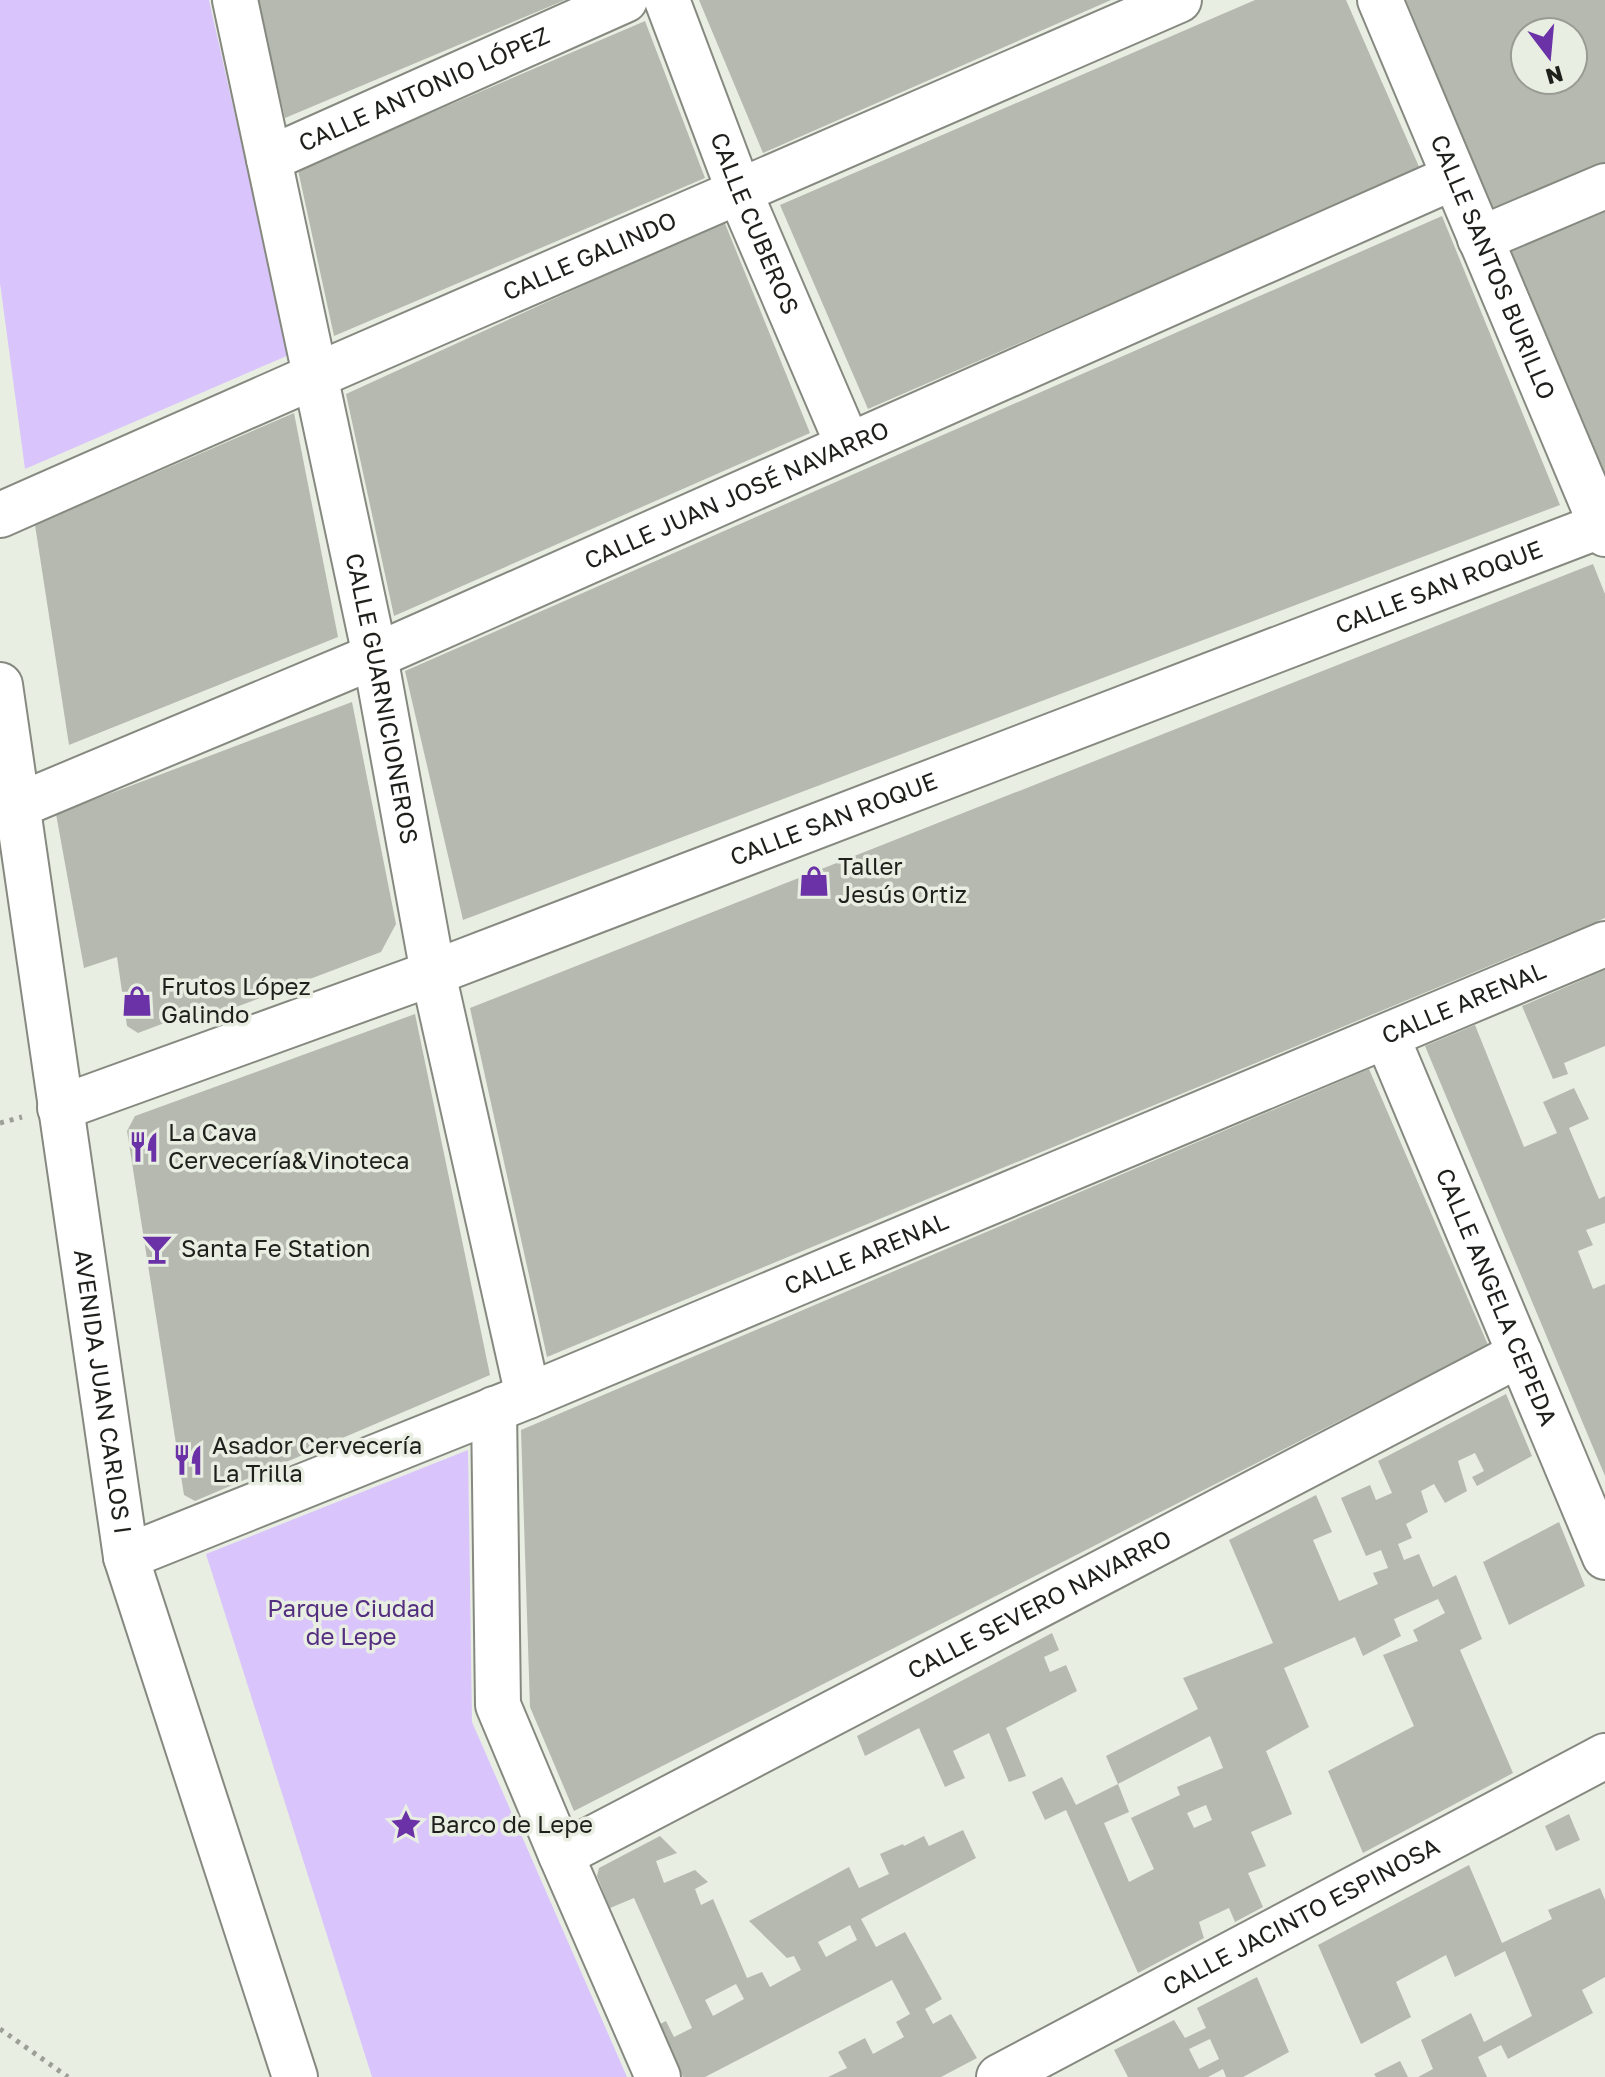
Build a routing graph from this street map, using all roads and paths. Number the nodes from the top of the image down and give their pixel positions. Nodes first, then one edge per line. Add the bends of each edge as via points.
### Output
1 (235, 0) edge
2 (625, 0) edge
3 (667, 0) edge
4 (1179, 0) edge
5 (1380, 0) edge
6 (269, 159) junction
7 (1454, 177) junction
8 (1605, 186) edge
9 (739, 191) junction
10 (1480, 239) junction
11 (315, 376) junction
12 (848, 445) junction
13 (0, 515) edge
14 (1604, 528) edge
15 (375, 656) junction
16 (0, 685) edge
17 (17, 806) junction
18 (1605, 944) edge
19 (433, 973) junction
20 (1387, 1037) junction
21 (60, 1108) junction
22 (1520, 1354) junction
23 (511, 1402) junction
24 (126, 1557) junction
25 (1605, 1557) edge
26 (1605, 1756) edge
27 (561, 1855) junction
28 (0, 2029) edge
29 (68, 2077) edge
30 (295, 2077) edge
31 (658, 2077) edge
32 (999, 2077) edge

1 - 6 street, CALLE GUARNICIONEROS
2 - 6 street, CALLE ANTONIO LÓPEZ
3 - 9 street, CALLE CUBEROS
4 - 9 street, CALLE GALINDO
5 - 7 street, CALLE SANTOS BURILLO
6 - 11 street, CALLE GUARNICIONEROS
7 - 10 street, CALLE SANTOS BURILLO
7 - 12 street, CALLE JUAN JOSÉ NAVARRO
8 - 10 street
9 - 11 street, CALLE GALINDO
9 - 12 street, CALLE CUBEROS
10 - 14 street, CALLE SANTOS BURILLO
11 - 13 street, CALLE GALINDO
11 - 15 street, CALLE GUARNICIONEROS
12 - 15 street, CALLE JUAN JOSÉ NAVARRO
14 - 19 street, CALLE SAN ROQUE
15 - 17 street, CALLE JUAN JOSÉ NAVARRO
15 - 19 street, CALLE GUARNICIONEROS
16 - 17 street, AVENIDA JUAN CARLOS I
17 - 21 street, AVENIDA JUAN CARLOS I
18 - 20 street, CALLE ARENAL
19 - 21 street, CALLE SAN ROQUE
19 - 23 street, CALLE GUARNICIONEROS
20 - 22 street, CALLE ANGELA CEPEDA
20 - 23 street, CALLE ARENAL
21 - 24 street, AVENIDA JUAN CARLOS I
22 - 25 street, CALLE ANGELA CEPEDA
22 - 27 street, CALLE SEVERO NAVARRO
23 - 24 street, CALLE ARENAL
23 - 27 street, CALLE GUARNICIONEROS via 498,1705
24 - 30 street, AVENIDA JUAN CARLOS I
26 - 32 street, CALLE JACINTO ESPINOSA
27 - 31 street, CALLE GUARNICIONEROS
28 - 29 path

